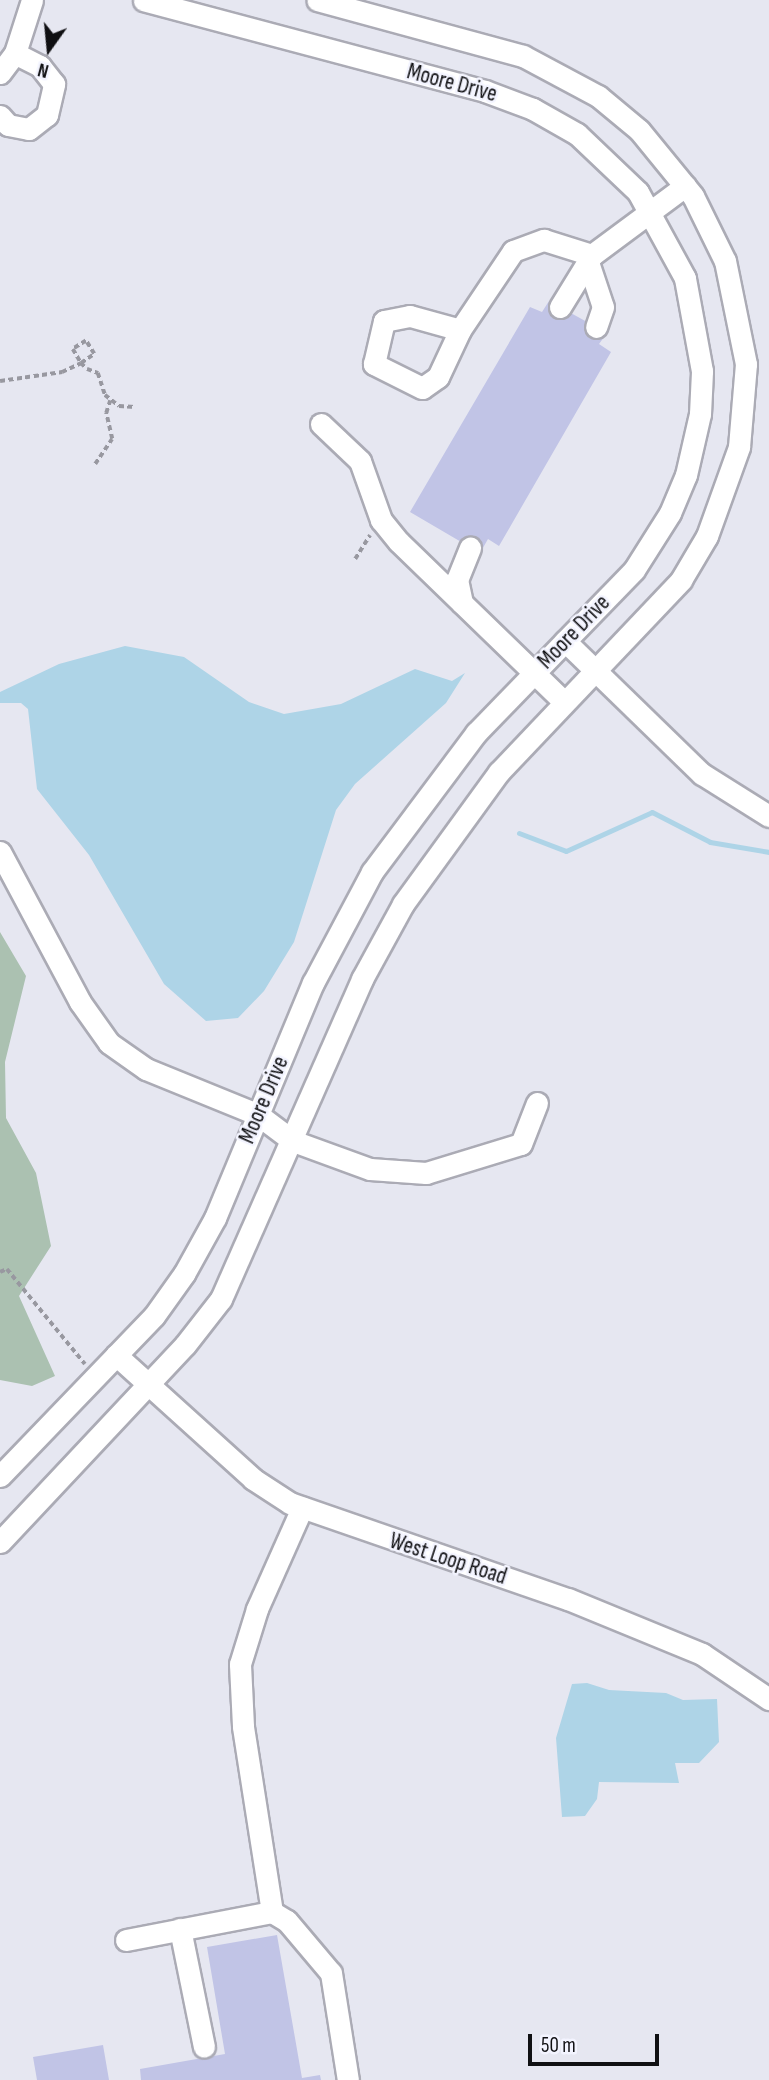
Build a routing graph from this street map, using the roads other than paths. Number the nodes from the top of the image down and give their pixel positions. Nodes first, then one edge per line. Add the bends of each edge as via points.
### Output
1 (32, 0) edge
2 (144, 0) edge
3 (317, 0) edge
4 (15, 53) junction
5 (0, 73) edge
6 (0, 116) edge
7 (685, 186) junction
8 (650, 210) junction
9 (591, 260) junction
10 (560, 307) dead end
11 (596, 327) dead end
12 (460, 330) dead end
13 (321, 424) dead end
14 (470, 547) dead end
15 (462, 603) junction
16 (565, 641) junction
17 (593, 671) junction
18 (534, 674) junction
19 (564, 702) junction
20 (769, 816) edge
21 (0, 852) edge
22 (537, 1103) dead end
23 (257, 1114) junction
24 (293, 1141) junction
25 (116, 1355) junction
26 (149, 1383) junction
27 (0, 1476) edge
28 (302, 1508) junction
29 (0, 1542) edge
30 (769, 1699) edge
31 (272, 1912) junction
32 (180, 1929) junction
33 (126, 1940) dead end
34 (204, 2047) dead end
35 (348, 2080) edge

1 - 4 street
2 - 8 street, Moore Drive via 513,99 577,134
3 - 7 street, Moore Drive via 523,56 576,82 639,130
4 - 5 street
4 - 6 street via 40,66 54,84 47,115 29,129 8,125
7 - 8 street
7 - 17 street, Moore Drive via 725,261 737,305 746,364 739,447 707,536 681,580
8 - 9 street
8 - 16 street, Moore Drive via 694,308 702,371 694,447 660,532 634,569
9 - 10 street
9 - 11 street via 603,307
9 - 12 street via 544,240 513,251
13 - 15 street via 360,461 382,520 393,535
14 - 15 street via 457,580
15 - 18 street
16 - 17 street
16 - 18 street, Moore Drive
17 - 19 street, Moore Drive
17 - 20 street via 702,774
18 - 19 street
18 - 23 street, Moore Drive via 452,762 372,872 313,983
19 - 24 street, Moore Drive via 457,824 403,904 362,979
21 - 23 street via 80,1002 109,1043 146,1069
22 - 24 street via 521,1144 426,1173 370,1169
23 - 24 street
23 - 25 street, Moore Drive via 206,1238 168,1298
24 - 26 street, Moore Drive via 221,1298
25 - 26 street, West Loop Road
25 - 27 street, Moore Drive
26 - 28 street, West Loop Road via 253,1479
26 - 29 street, Moore Drive
28 - 30 street, West Loop Road via 568,1598 702,1654
28 - 31 street via 257,1609 240,1664 243,1726
31 - 32 street
31 - 35 street via 331,1973
32 - 33 street
32 - 34 street

